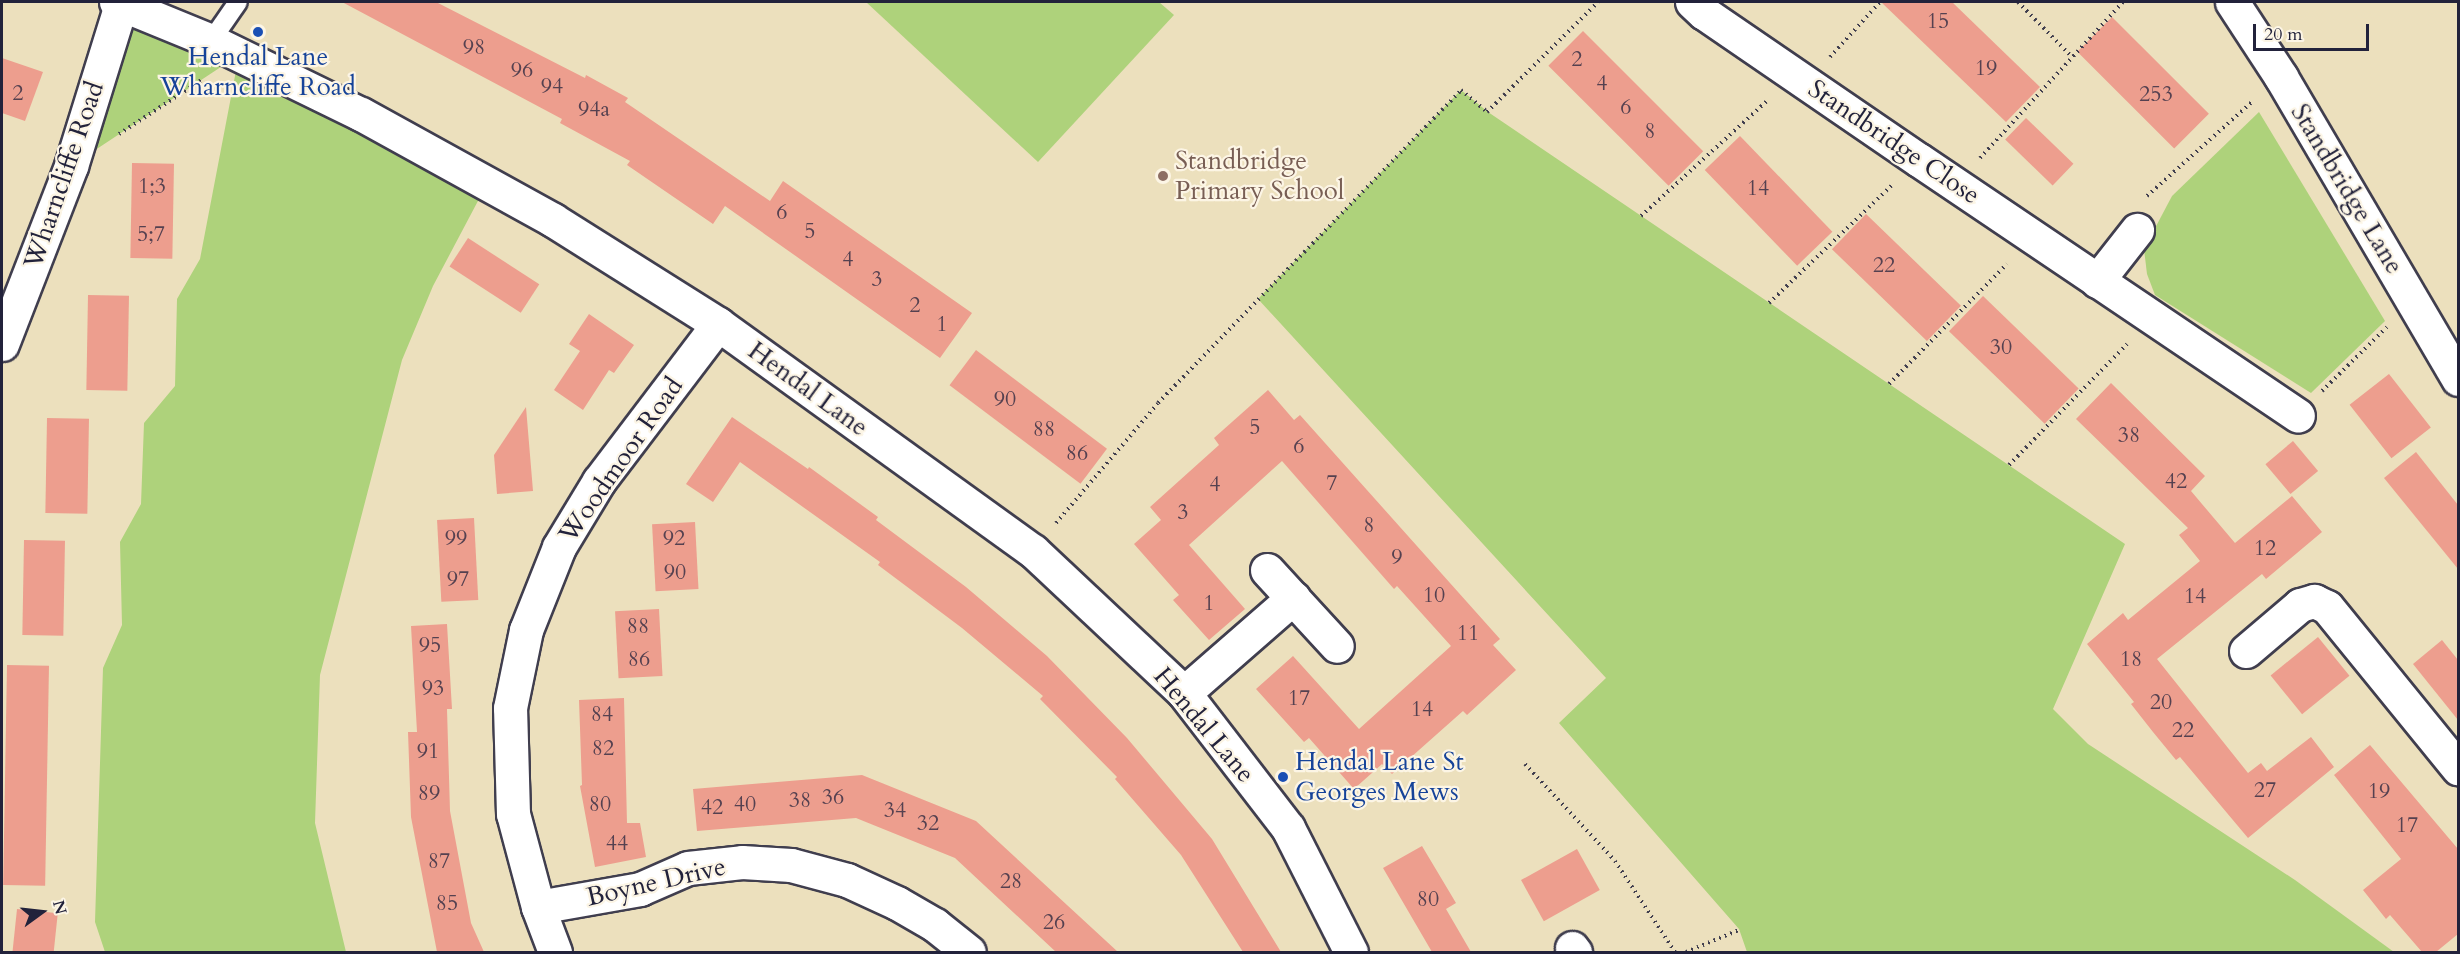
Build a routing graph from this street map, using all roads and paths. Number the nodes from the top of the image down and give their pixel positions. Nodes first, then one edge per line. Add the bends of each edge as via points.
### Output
1 (238, 2) edge
2 (1598, 2) edge
3 (1692, 2) edge
4 (1880, 2) edge
5 (2018, 2) edge
6 (2123, 2) edge
7 (2232, 2) edge
8 (118, 3) edge
9 (163, 11) edge
10 (225, 48) junction
11 (2071, 56) junction
12 (2281, 77) junction
13 (1801, 79) junction
14 (1919, 160) junction
15 (71, 166) junction
16 (1956, 185) junction
17 (1641, 216) dead end
18 (2137, 230) joint
19 (2033, 238) junction
20 (2097, 281) junction
21 (2413, 301) junction
22 (1769, 303) dead end
23 (2152, 318) junction
24 (718, 324) junction
25 (2, 344) edge
26 (2458, 379) edge
27 (1889, 384) dead end
28 (2298, 416) joint
29 (2009, 465) dead end
30 (1033, 551) junction
31 (1267, 570) dead end
32 (1293, 598) junction
33 (1338, 646) dead end
34 (2246, 651) dead end
35 (1185, 693) junction
36 (1524, 764) dead end
37 (2458, 768) edge
38 (538, 907) junction
39 (1739, 930) dead end
40 (555, 952) edge
41 (969, 952) edge
42 (1351, 952) edge
43 (1675, 952) edge
44 (1686, 952) edge

1 - 10 lane
2 - 30 path via 1488,112 1461,90 1158,403
3 - 13 street, Standbridge Close
4 - 13 path
5 - 11 path
6 - 11 path
7 - 12 street, Standbridge Lane
8 - 9 street, Hendal Lane
8 - 15 street, Wharncliffe Road
9 - 10 street, Hendal Lane
10 - 15 path
10 - 24 street, Hendal Lane via 361,114 497,188
11 - 16 path
12 - 18 path via 2123,218
12 - 21 street, Standbridge Lane
13 - 14 street, Standbridge Close
13 - 17 path
14 - 16 street, Standbridge Close
14 - 22 path
15 - 25 street, Wharncliffe Road
16 - 19 street, Standbridge Close
18 - 20 street
19 - 20 street, Standbridge Close
19 - 27 path
20 - 23 street, Standbridge Close
21 - 26 street, Standbridge Lane
21 - 28 path
23 - 28 street, Standbridge Close
23 - 29 path
24 - 30 street, Hendal Lane
24 - 38 street, Woodmoor Road via 599,481 559,547 526,630 510,708 513,814
30 - 35 street, Hendal Lane
31 - 32 street
32 - 33 street
32 - 35 street
34 - 37 street via 2300,605 2314,601 2327,607
35 - 42 street, Hendal Lane via 1288,828
36 - 43 path via 1615,861
38 - 40 street, Woodmoor Road
38 - 41 street, Boyne Drive via 640,889 688,868 742,862 791,865 847,880 897,903 935,925
39 - 44 path

